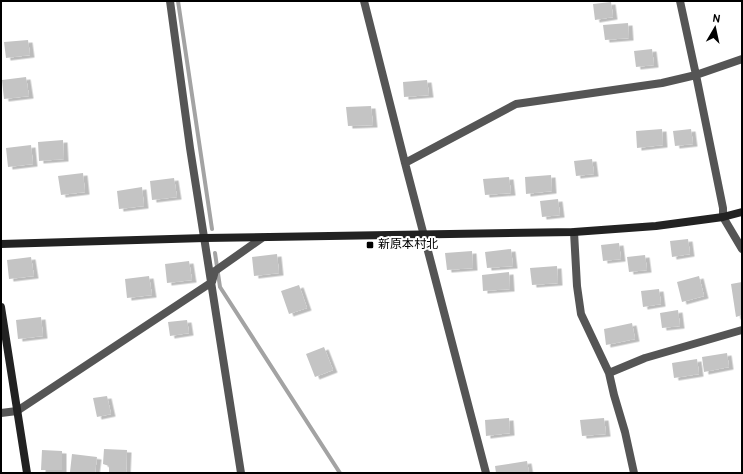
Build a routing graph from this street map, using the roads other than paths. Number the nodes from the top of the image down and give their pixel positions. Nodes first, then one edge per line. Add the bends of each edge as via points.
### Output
1 (170, 1) edge
2 (364, 1) edge
3 (680, 1) edge
4 (742, 59) edge
5 (696, 75) junction
6 (405, 163) junction
7 (742, 212) edge
8 (723, 217) junction
9 (574, 232) junction
10 (424, 235) junction
11 (205, 238) junction
12 (262, 238) junction
13 (1, 244) edge
14 (742, 249) edge
15 (212, 282) junction
16 (1, 307) edge
17 (742, 330) edge
18 (609, 373) junction
19 (17, 411) junction
20 (1, 412) edge
21 (27, 473) edge
22 (241, 473) edge
23 (486, 473) edge
24 (634, 473) edge

1 - 11 street
2 - 6 street
3 - 5 street
4 - 5 street
5 - 6 street via 662,83 516,104
5 - 8 street
6 - 10 street
7 - 8 street
8 - 9 street via 656,226
8 - 14 street
9 - 10 street
9 - 18 street via 581,314
10 - 12 street
10 - 23 street
11 - 12 street
11 - 13 street
11 - 15 street
12 - 15 street via 218,269
15 - 19 street
15 - 22 street
16 - 19 street
17 - 18 street via 645,358
18 - 24 street
19 - 20 street
19 - 21 street

